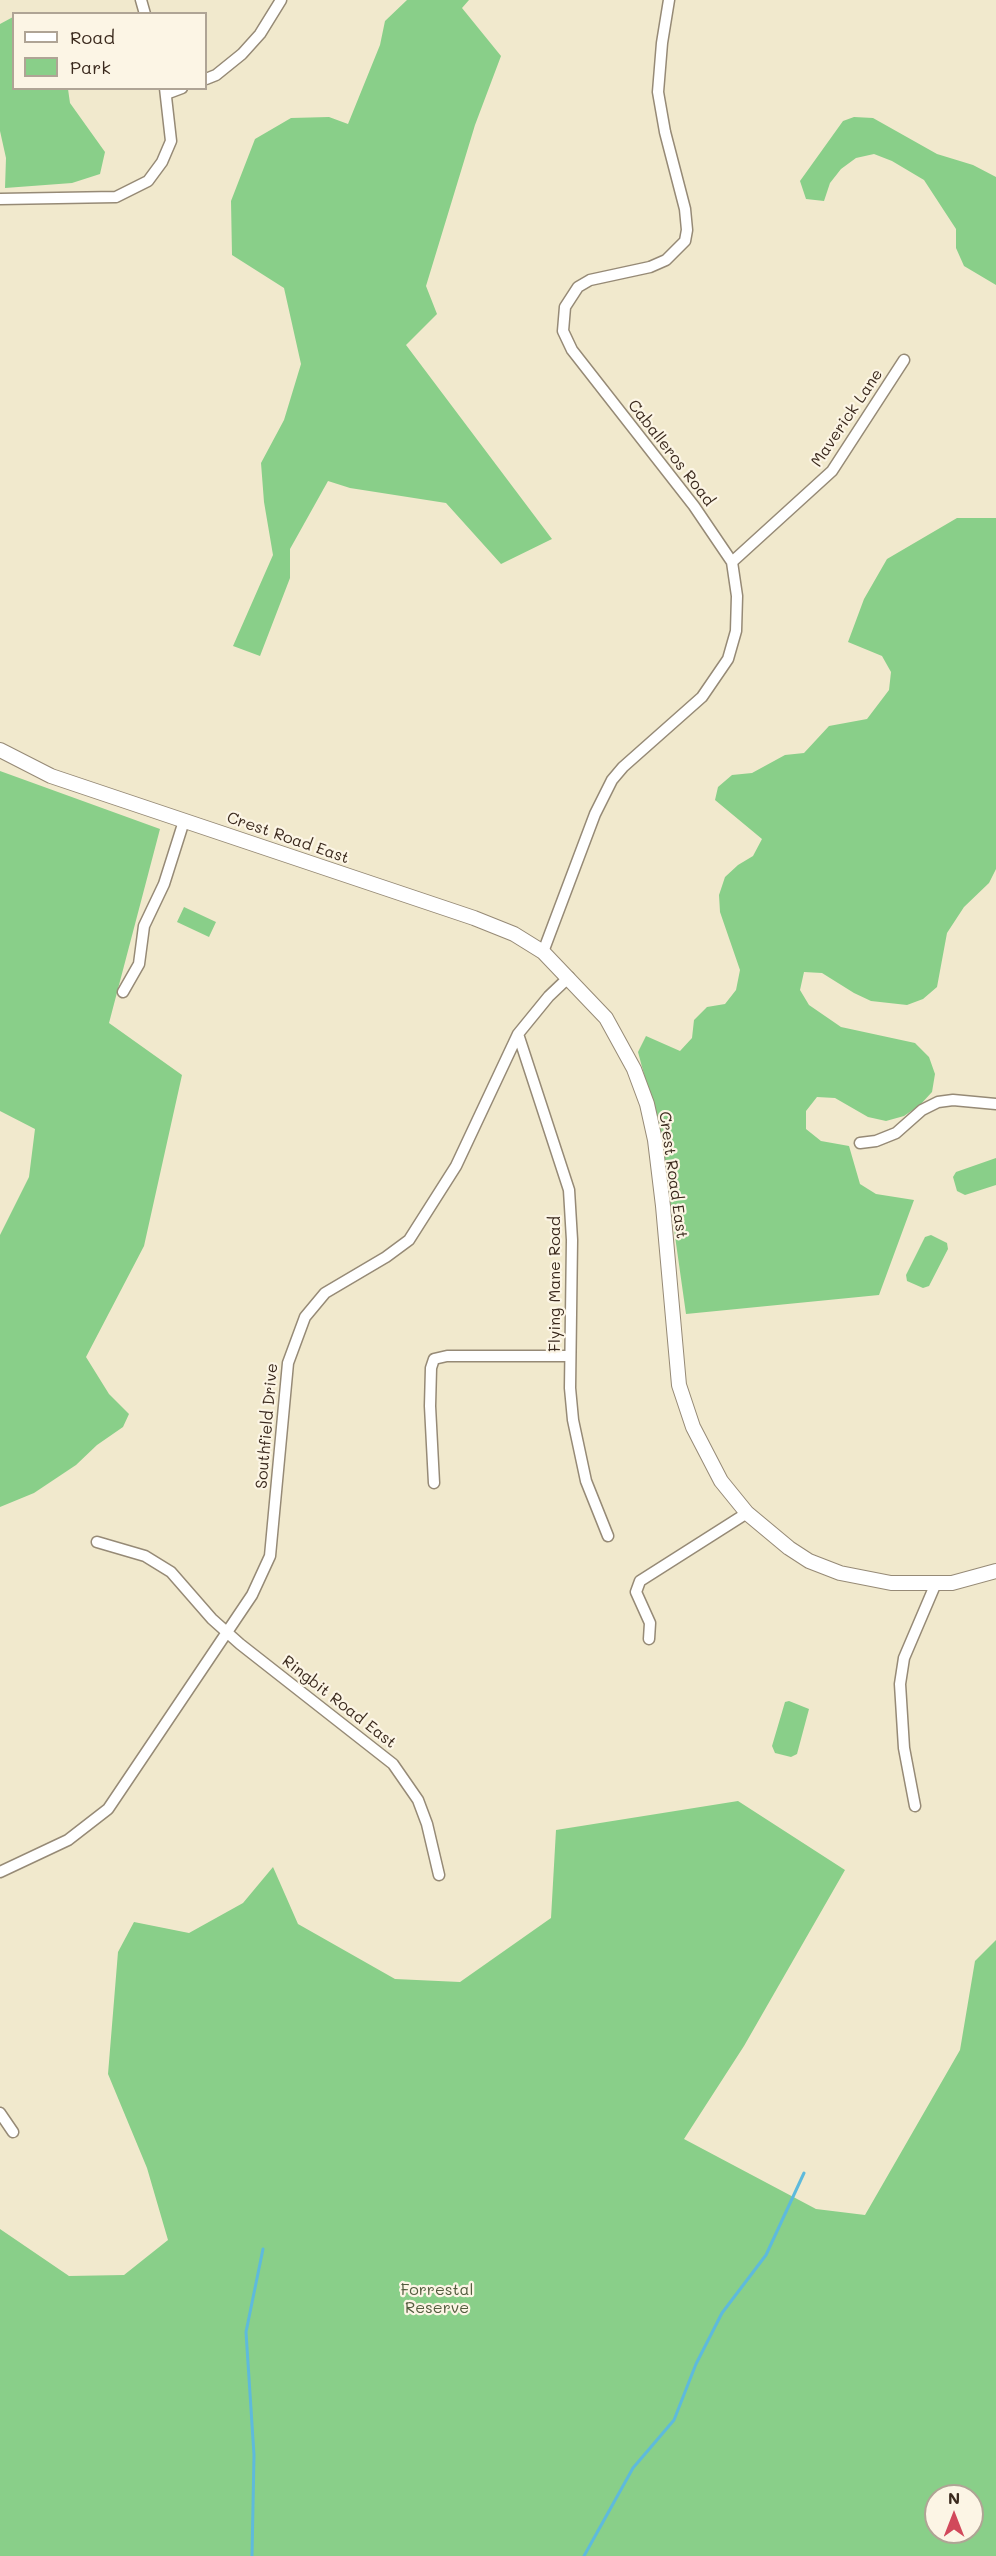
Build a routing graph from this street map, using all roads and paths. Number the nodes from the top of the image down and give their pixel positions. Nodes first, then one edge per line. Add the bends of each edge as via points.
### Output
1 (281, 0) edge
2 (669, 0) edge
3 (207, 79) edge
4 (166, 92) edge
5 (0, 199) edge
6 (904, 360) dead end
7 (732, 562) junction
8 (0, 750) edge
9 (184, 821) junction
10 (543, 952) junction
11 (569, 977) junction
12 (123, 992) dead end
13 (518, 1034) junction
14 (996, 1104) edge
15 (860, 1143) dead end
16 (570, 1356) junction
17 (434, 1483) dead end
18 (747, 1513) junction
19 (608, 1536) dead end
20 (97, 1542) dead end
21 (996, 1571) edge
22 (936, 1583) junction
23 (228, 1633) junction
24 (648, 1639) dead end
25 (915, 1806) dead end
26 (0, 1872) edge
27 (439, 1875) dead end
28 (0, 2113) edge
29 (13, 2132) dead end

1 - 3 street via 242,54
2 - 7 street, Caballeros Road via 658,92 685,209 685,241 666,260 650,267 590,280 578,287 562,318 572,350 694,506
4 - 5 street via 171,141 148,181 116,197
6 - 7 street, Maverick Lane via 832,471
7 - 10 street, Caballeros Road via 737,596 736,631 728,659 702,697 612,780 595,814
8 - 9 street, Crest Road East via 51,776
9 - 10 street, Crest Road East via 474,918 514,934
9 - 12 street via 164,884 144,926 139,964
10 - 11 street, Crest Road East
11 - 13 street, Southfield Drive
11 - 18 street, Crest Road East via 606,1018 634,1069 647,1104 663,1206 679,1385 706,1456
13 - 16 street, Flying Mane Road via 569,1190
13 - 23 street, Southfield Drive via 456,1166 409,1240 325,1293 297,1332 286,1371 270,1556
14 - 15 street via 938,1102 922,1110 896,1133
16 - 17 street via 434,1359 430,1406
16 - 19 street, Flying Mane Road via 571,1398 579,1450 586,1481
18 - 22 street, Crest Road East via 809,1561 840,1573 891,1583
18 - 24 street via 640,1581 636,1592 650,1623
20 - 23 street, Ringbit Road East via 159,1563
21 - 22 street, Crest Road East via 952,1583
22 - 25 street via 904,1658 900,1684 904,1748
23 - 26 street, Southfield Drive via 108,1809 68,1840
23 - 27 street, Ringbit Road East via 393,1764 418,1800
28 - 29 street

